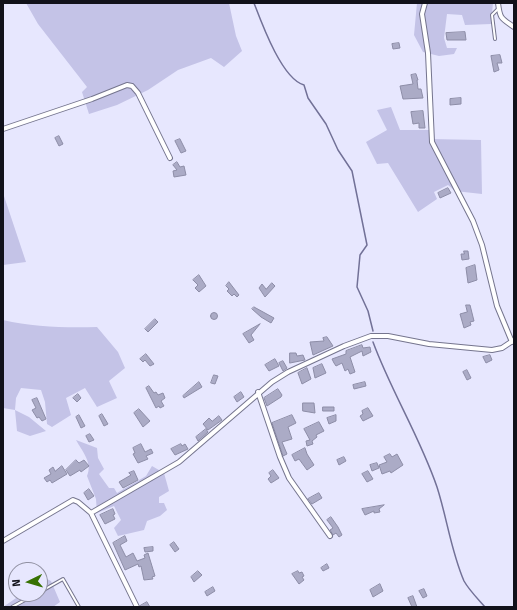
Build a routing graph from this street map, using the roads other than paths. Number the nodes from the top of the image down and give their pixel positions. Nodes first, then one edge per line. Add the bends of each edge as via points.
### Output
1 (425, 3) edge
2 (498, 3) edge
3 (499, 8) junction
4 (514, 27) edge
5 (495, 39) dead end
6 (3, 129) edge
7 (170, 158) dead end
8 (513, 341) edge
9 (258, 392) junction
10 (91, 513) junction
11 (330, 536) dead end
12 (3, 541) edge
13 (48, 588) edge
14 (21, 602) edge
15 (12, 607) edge
16 (79, 607) edge
17 (137, 607) edge

1 - 8 street via 422,14 428,53 432,142 473,221 497,306
2 - 3 street
3 - 4 street via 502,20
3 - 5 lane via 492,15
6 - 7 street via 127,85 132,86 138,94
8 - 9 street via 502,348 492,350 371,336 288,372
9 - 10 street via 179,462
9 - 11 street via 289,478
10 - 12 street via 73,500
10 - 17 street
13 - 16 lane via 64,579
14 - 15 lane

